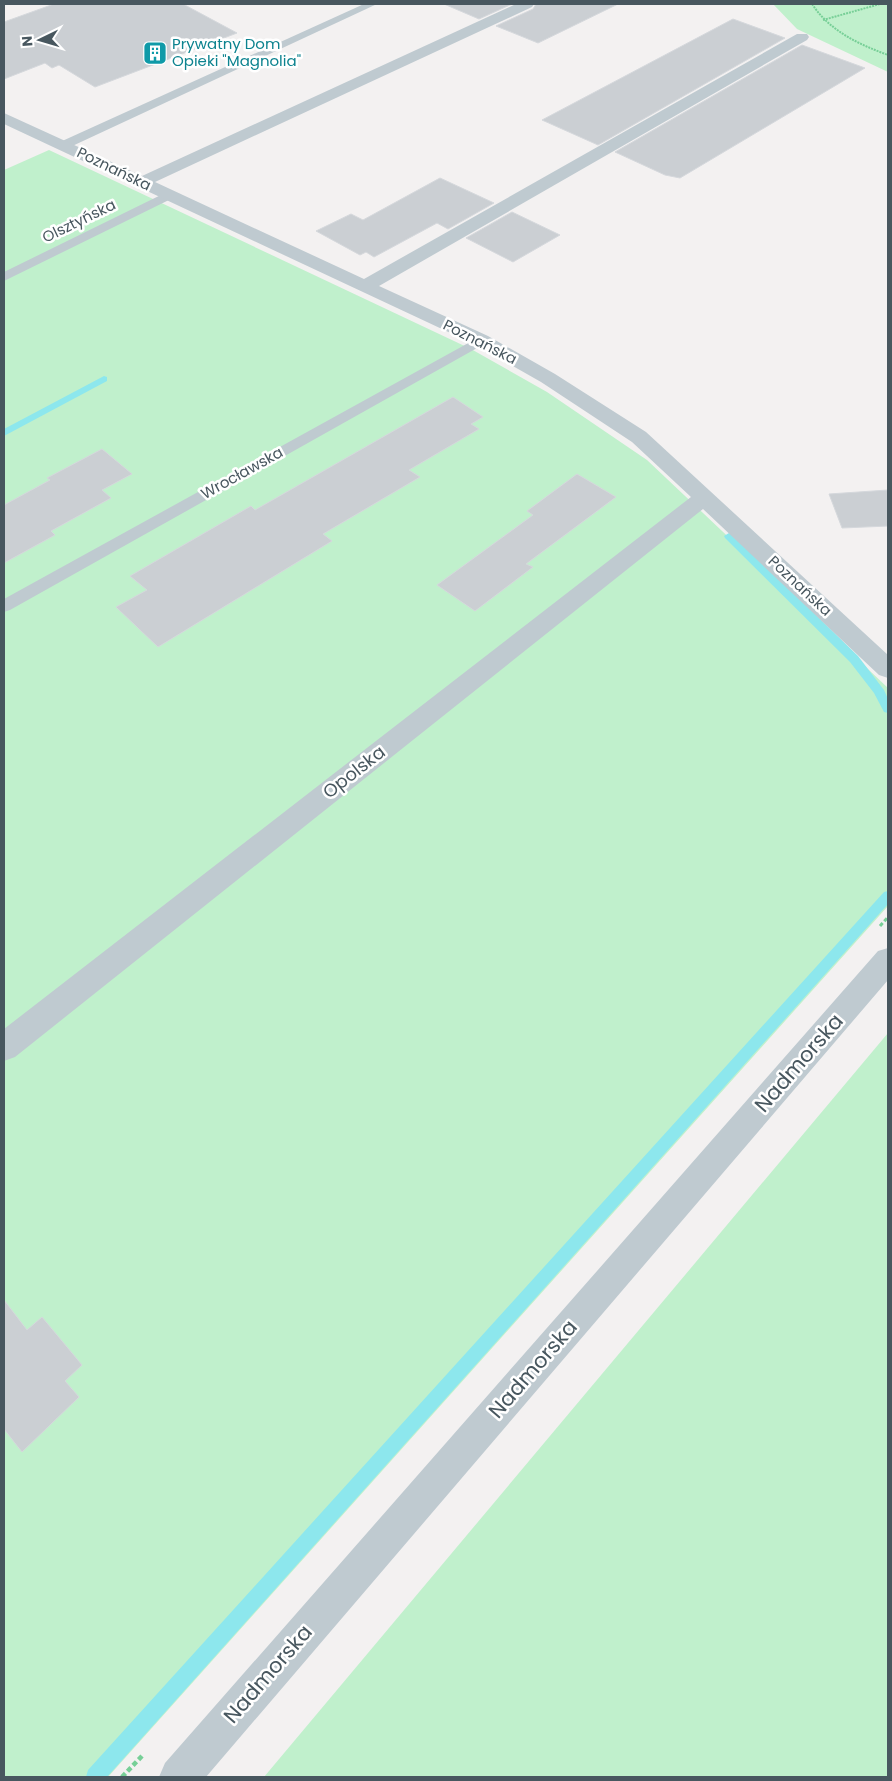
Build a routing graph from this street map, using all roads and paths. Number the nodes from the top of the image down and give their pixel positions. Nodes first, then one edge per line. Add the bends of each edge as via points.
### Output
1 (372, 4) edge
2 (527, 4) edge
3 (812, 4) edge
4 (880, 4) edge
5 (824, 19) junction
6 (818, 22) dead end
7 (802, 38) dead end
8 (888, 55) edge
9 (4, 118) edge
10 (64, 145) junction
11 (142, 182) junction
12 (169, 195) junction
13 (4, 277) edge
14 (365, 286) junction
15 (481, 340) junction
16 (705, 497) junction
17 (4, 606) edge
18 (888, 669) edge
19 (888, 960) edge
20 (4, 1046) edge
21 (179, 1777) edge

1 - 10 lane
2 - 11 street
3 - 5 path
4 - 5 path
5 - 6 path
5 - 8 path via 850,38
7 - 14 street
9 - 10 street, Poznańska
10 - 11 street, Poznańska
11 - 12 street, Poznańska
12 - 13 lane, Olsztyńska
12 - 14 street, Poznańska
14 - 15 street, Poznańska
15 - 16 street, Poznańska via 548,378 639,437
15 - 17 lane, Wrocławska
16 - 18 street, Poznańska
16 - 20 street, Opolska
19 - 21 street, Nadmorska

